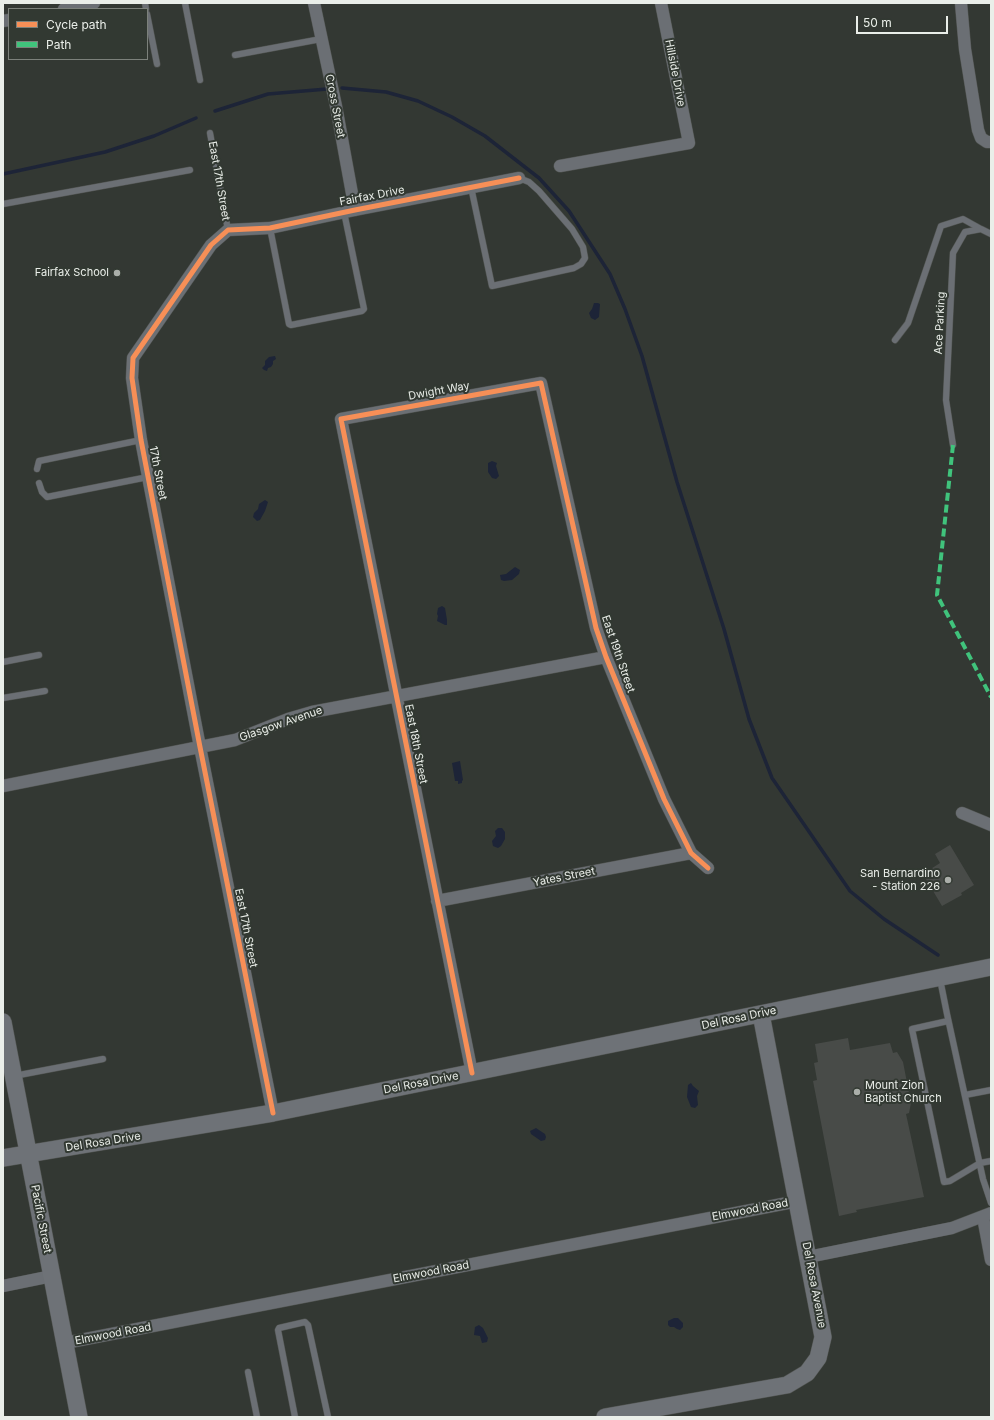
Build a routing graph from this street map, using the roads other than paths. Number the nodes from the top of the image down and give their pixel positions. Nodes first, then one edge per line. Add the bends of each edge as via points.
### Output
1 (94, 3) edge
2 (185, 3) edge
3 (314, 3) edge
4 (661, 3) edge
5 (961, 3) edge
6 (69, 8) edge
7 (148, 19) edge
8 (321, 39) junction
9 (235, 55) dead end
10 (157, 64) dead end
11 (200, 80) dead end
12 (210, 133) dead end
13 (991, 142) edge
14 (560, 166) dead end
15 (190, 170) dead end
16 (519, 178) joint
17 (471, 187) junction
18 (3, 204) edge
19 (350, 211) junction
20 (270, 228) junction
21 (981, 229) junction
22 (228, 230) junction
23 (991, 234) edge
24 (895, 340) dead end
25 (541, 383) joint
26 (340, 419) joint
27 (142, 440) junction
28 (953, 446) dead end
29 (37, 469) dead end
30 (148, 477) junction
31 (40, 483) dead end
32 (39, 655) dead end
33 (606, 657) junction
34 (3, 662) edge
35 (45, 691) dead end
36 (396, 696) junction
37 (3, 698) edge
38 (200, 748) junction
39 (3, 786) edge
40 (962, 813) dead end
41 (987, 823) edge
42 (991, 835) edge
43 (691, 853) junction
44 (708, 868) dead end
45 (437, 901) junction
46 (991, 967) edge
47 (936, 978) junction
48 (761, 1014) junction
49 (948, 1021) junction
50 (3, 1022) edge
51 (103, 1059) dead end
52 (472, 1073) junction
53 (13, 1076) junction
54 (991, 1090) edge
55 (965, 1095) junction
56 (273, 1113) junction
57 (28, 1154) junction
58 (3, 1158) edge
59 (991, 1161) edge
60 (980, 1163) junction
61 (798, 1201) junction
62 (991, 1203) edge
63 (987, 1215) edge
64 (808, 1257) junction
65 (991, 1260) edge
66 (52, 1276) junction
67 (3, 1286) edge
68 (65, 1343) junction
69 (248, 1372) dead end
70 (79, 1417) edge
71 (257, 1417) edge
72 (295, 1417) edge
73 (328, 1417) edge
74 (605, 1417) edge

1 - 6 street
2 - 11 lane
3 - 8 street, Cross Street
4 - 14 street, Hillside Drive via 689,144
5 - 13 street via 965,49 978,130 981,138
7 - 10 lane
8 - 9 lane
8 - 19 street, Cross Street via 336,106
12 - 22 lane, East 17th Street
15 - 18 lane
16 - 17 street, Fairfax Drive
16 - 17 lane via 539,191 572,229 583,247 585,258 581,264 574,268 492,286
17 - 19 street, Fairfax Drive
19 - 20 street, Fairfax Drive
19 - 20 lane via 364,309 362,311 289,324
20 - 22 street, Fairfax Drive
21 - 23 lane
21 - 24 lane via 963,219 941,226 908,323
21 - 28 lane, Ace Parking via 965,232 953,253 946,400
22 - 27 street, 17th Street via 211,245 133,358 132,378
25 - 26 street, Dwight Way
25 - 33 street, East 19th Street via 596,628
26 - 36 street, East 18th Street
27 - 29 lane via 40,461
27 - 30 street, 17th Street
30 - 31 lane via 47,497 42,492
30 - 38 street, 17th Street
32 - 34 lane
33 - 36 street, Glasgow Avenue
33 - 43 street, East 19th Street via 664,799
35 - 37 lane
36 - 38 street, Glasgow Avenue via 312,712 235,740
36 - 45 street, East 18th Street
38 - 39 street, Glasgow Avenue
38 - 56 street, East 17th Street
40 - 41 street
41 - 42 street
43 - 44 street, East 19th Street
43 - 45 street, Yates Street
45 - 52 street, East 18th Street
46 - 47 main road, Del Rosa Drive
47 - 48 main road, Del Rosa Drive
47 - 49 lane
48 - 52 main road, Del Rosa Drive
48 - 61 main road, Del Rosa Avenue
49 - 55 lane
49 - 60 lane via 912,1029 944,1182
50 - 53 main road, Pacific Street
51 - 53 lane
52 - 56 main road, Del Rosa Drive
53 - 57 main road, Pacific Street
54 - 55 lane
55 - 60 lane
56 - 57 main road, Del Rosa Drive
57 - 58 main road, Del Rosa Drive
57 - 66 main road, Pacific Street
59 - 60 lane
60 - 62 lane
61 - 64 main road, Del Rosa Avenue
61 - 68 street, Elmwood Road
63 - 64 street via 952,1228
63 - 65 street
64 - 74 main road, Del Rosa Avenue via 823,1337 818,1358 807,1373 787,1385 667,1409
66 - 67 street
66 - 68 main road, Pacific Street
68 - 70 main road, Pacific Street
69 - 71 lane
72 - 73 lane via 278,1330 306,1322

